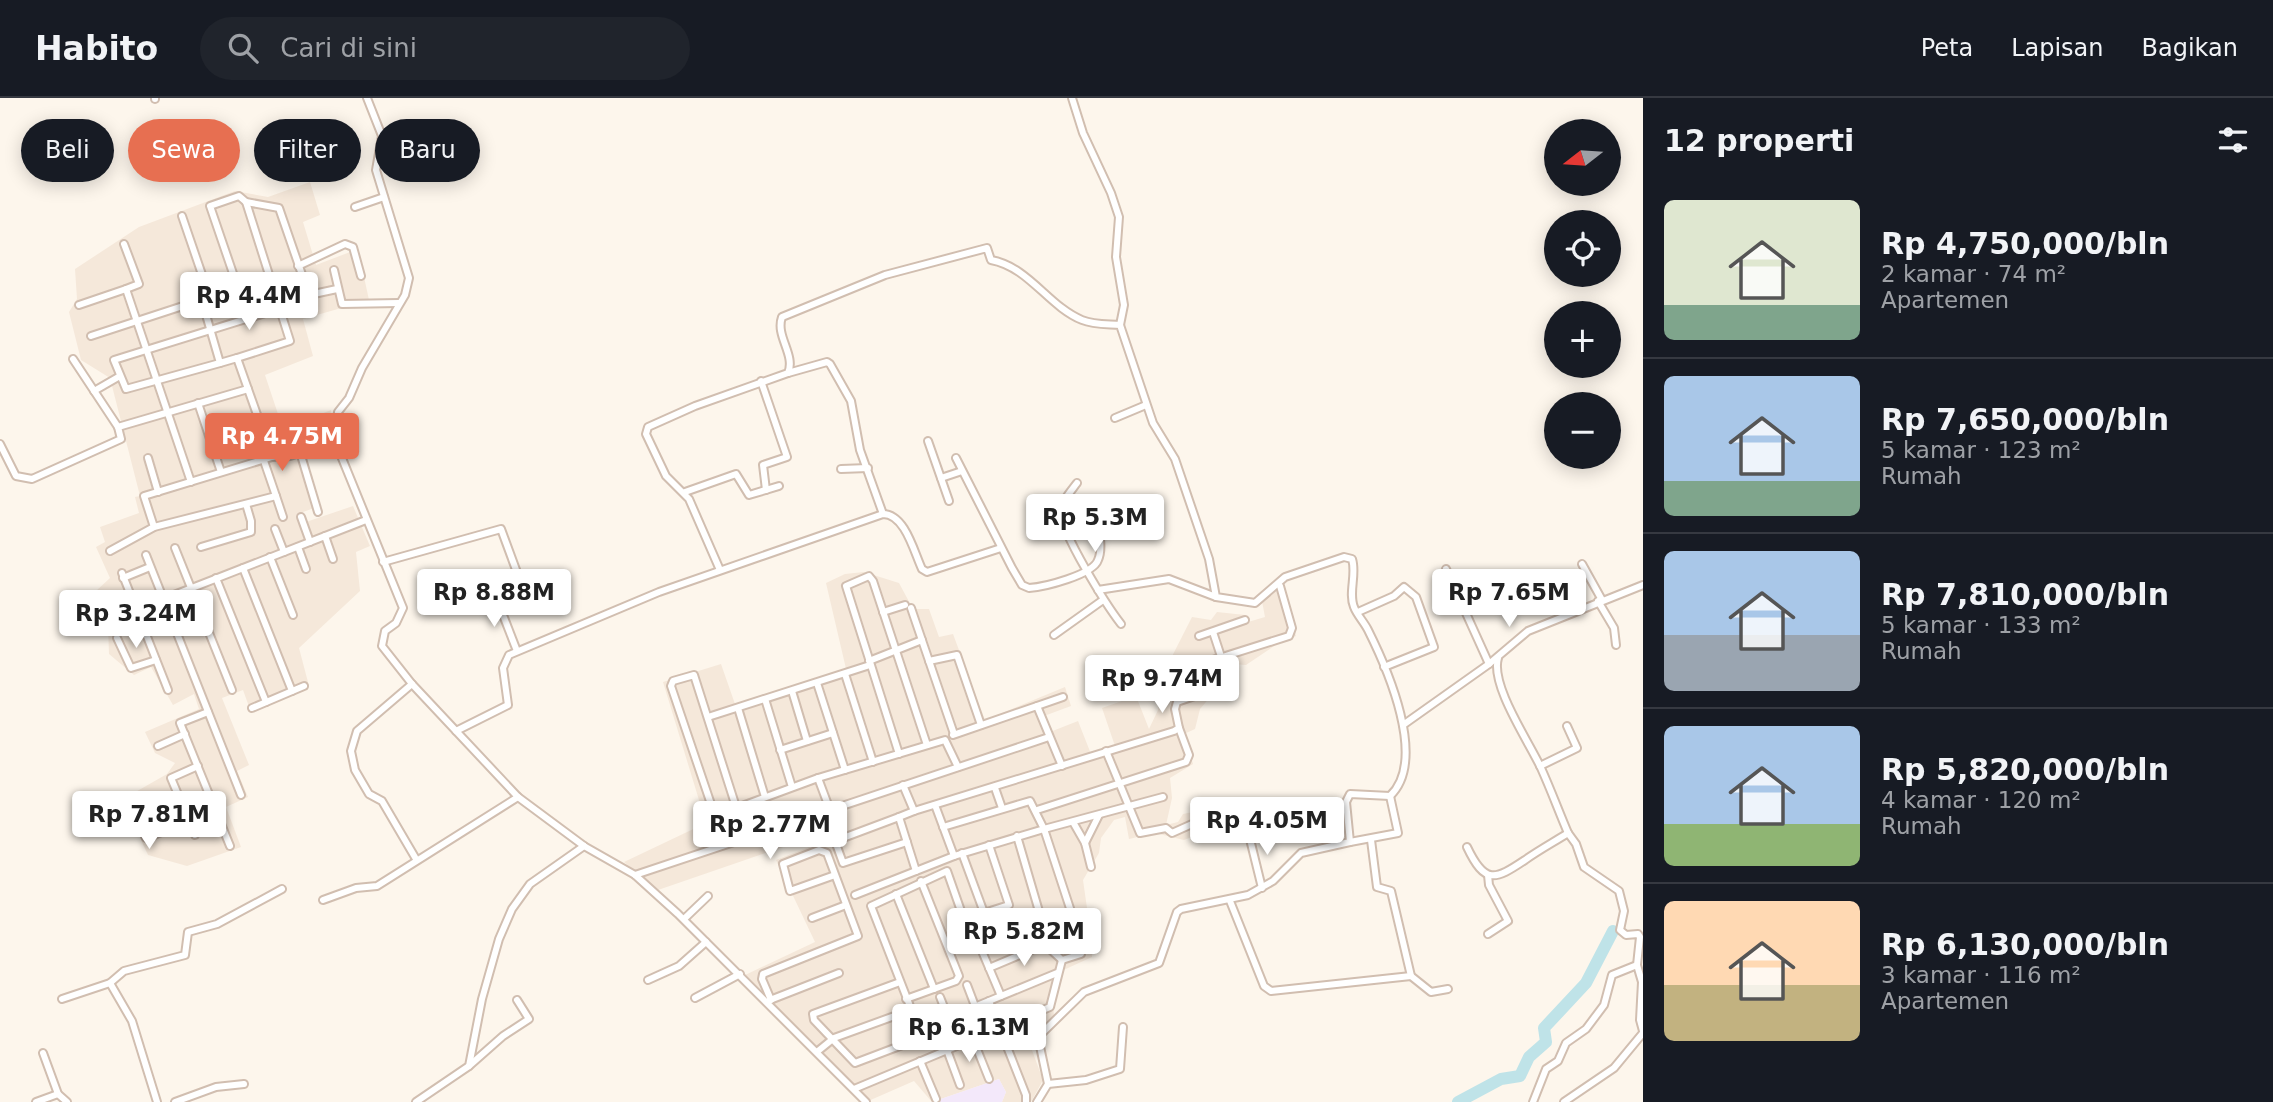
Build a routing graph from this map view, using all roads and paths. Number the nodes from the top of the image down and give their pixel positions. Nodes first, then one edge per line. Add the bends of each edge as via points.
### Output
1 (368, 98) edge
2 (1072, 98) edge
3 (384, 197) junction
4 (246, 202) junction
5 (355, 207) dead end
6 (182, 216) dead end
7 (124, 244) dead end
8 (298, 266) junction
9 (334, 270) dead end
10 (361, 276) dead end
11 (269, 279) junction
12 (238, 288) junction
13 (126, 289) junction
14 (337, 289) junction
15 (309, 295) junction
16 (210, 298) junction
17 (202, 300) junction
18 (399, 303) junction
19 (79, 305) dead end
20 (279, 308) junction
21 (138, 321) junction
22 (1120, 325) junction
23 (212, 330) junction
24 (91, 336) dead end
25 (146, 349) junction
26 (237, 358) junction
27 (73, 359) dead end
28 (220, 363) junction
29 (788, 373) junction
30 (120, 376) junction
31 (157, 380) junction
32 (761, 382) junction
33 (248, 389) junction
34 (94, 391) junction
35 (198, 403) junction
36 (1146, 405) junction
37 (168, 411) junction
38 (1115, 418) dead end
39 (261, 426) junction
40 (118, 427) junction
41 (335, 441) junction
42 (928, 441) dead end
43 (211, 442) junction
44 (0, 444) edge
45 (300, 452) junction
46 (272, 457) junction
47 (148, 458) dead end
48 (263, 458) junction
49 (956, 458) dead end
50 (868, 468) junction
51 (841, 469) dead end
52 (962, 471) junction
53 (221, 472) junction
54 (942, 478) junction
55 (191, 482) junction
56 (1077, 483) dead end
57 (779, 486) dead end
58 (766, 490) junction
59 (158, 492) junction
60 (685, 492) junction
61 (276, 496) junction
62 (949, 501) dead end
63 (246, 504) junction
64 (1096, 511) dead end
65 (318, 512) dead end
66 (883, 514) junction
67 (283, 517) dead end
68 (301, 517) dead end
69 (366, 520) junction
70 (154, 527) junction
71 (275, 529) dead end
72 (325, 536) junction
73 (310, 542) junction
74 (201, 547) dead end
75 (298, 547) junction
76 (175, 548) dead end
77 (1001, 548) junction
78 (110, 551) dead end
79 (284, 552) junction
80 (146, 555) dead end
81 (271, 557) junction
82 (333, 559) dead end
83 (383, 562) junction
84 (1582, 564) dead end
85 (150, 567) junction
86 (243, 568) junction
87 (306, 569) dead end
88 (1446, 569) dead end
89 (720, 570) junction
90 (1089, 571) junction
91 (216, 578) junction
92 (1643, 584) edge
93 (1280, 586) dead end
94 (191, 588) junction
95 (1098, 590) junction
96 (496, 597) dead end
97 (1216, 597) junction
98 (163, 599) junction
99 (1103, 600) junction
100 (1600, 600) junction
101 (529, 605) dead end
102 (136, 610) junction
103 (883, 612) junction
104 (1358, 612) junction
105 (293, 615) dead end
106 (110, 620) dead end
107 (1245, 620) dead end
108 (1121, 624) dead end
109 (1213, 632) junction
110 (1055, 635) dead end
111 (1199, 636) dead end
112 (117, 638) dead end
113 (922, 640) junction
114 (1616, 645) dead end
115 (517, 651) junction
116 (896, 651) junction
117 (1499, 655) junction
118 (1222, 657) junction
119 (156, 660) junction
120 (929, 661) junction
121 (869, 663) junction
122 (1489, 664) junction
123 (1384, 667) junction
124 (1178, 671) dead end
125 (845, 674) junction
126 (817, 683) junction
127 (412, 684) junction
128 (304, 686) dead end
129 (168, 690) dead end
130 (232, 690) dead end
131 (292, 691) junction
132 (792, 691) junction
133 (1063, 697) dead end
134 (765, 699) junction
135 (266, 702) junction
136 (1037, 706) junction
137 (252, 708) dead end
138 (738, 708) junction
139 (208, 712) junction
140 (708, 717) junction
141 (981, 725) junction
142 (1403, 725) junction
143 (1567, 726) dead end
144 (1179, 729) junction
145 (456, 731) junction
146 (833, 733) junction
147 (185, 734) junction
148 (954, 734) junction
149 (1049, 737) junction
150 (807, 741) junction
151 (948, 743) junction
152 (927, 745) junction
153 (158, 746) dead end
154 (780, 750) junction
155 (1106, 751) junction
156 (900, 754) junction
157 (873, 762) junction
158 (198, 766) junction
159 (1062, 766) junction
160 (1540, 766) junction
161 (958, 767) junction
162 (845, 770) junction
163 (818, 778) junction
164 (1120, 783) junction
165 (903, 785) junction
166 (792, 787) junction
167 (995, 788) junction
168 (178, 795) junction
169 (241, 795) dead end
170 (1390, 796) junction
171 (519, 797) junction
172 (765, 797) junction
173 (1163, 797) dead end
174 (935, 805) junction
175 (736, 807) junction
176 (1129, 807) junction
177 (1002, 808) junction
178 (830, 810) junction
179 (1037, 810) junction
180 (914, 811) junction
181 (1099, 815) junction
182 (899, 817) junction
183 (1201, 820) dead end
184 (189, 821) junction
185 (1073, 822) junction
186 (943, 827) junction
187 (1044, 829) junction
188 (1248, 831) dead end
189 (1568, 834) junction
190 (195, 835) dead end
191 (1017, 836) junction
192 (1371, 840) junction
193 (907, 842) junction
194 (1350, 842) junction
195 (1085, 843) junction
196 (989, 845) junction
197 (230, 846) dead end
198 (584, 846) junction
199 (1467, 847) dead end
200 (962, 853) junction
201 (954, 856) junction
202 (416, 859) junction
203 (1091, 867) dead end
204 (916, 871) junction
205 (835, 874) junction
206 (1488, 874) junction
207 (635, 876) junction
208 (921, 881) junction
209 (1262, 888) junction
210 (282, 889) dead end
211 (896, 894) junction
212 (855, 895) dead end
213 (708, 896) dead end
214 (323, 900) dead end
215 (1230, 901) junction
216 (846, 905) junction
217 (812, 918) dead end
218 (684, 919) junction
219 (1024, 921) dead end
220 (1489, 934) dead end
221 (706, 942) junction
222 (1048, 943) junction
223 (947, 944) junction
224 (1062, 960) junction
225 (1637, 965) junction
226 (989, 968) junction
227 (839, 973) dead end
228 (1057, 973) junction
229 (740, 974) junction
230 (1411, 976) junction
231 (648, 980) dead end
232 (900, 982) junction
233 (110, 983) junction
234 (967, 985) dead end
235 (934, 989) junction
236 (1448, 989) dead end
237 (1001, 996) junction
238 (940, 997) dead end
239 (695, 998) dead end
240 (62, 999) dead end
241 (906, 999) junction
242 (517, 1000) dead end
243 (769, 1000) junction
244 (989, 1001) junction
245 (975, 1006) junction
246 (911, 1010) junction
247 (948, 1017) junction
248 (937, 1022) dead end
249 (1123, 1027) dead end
250 (1000, 1028) junction
251 (1643, 1032) edge
252 (933, 1033) dead end
253 (922, 1037) junction
254 (834, 1038) junction
255 (973, 1039) junction
256 (947, 1050) junction
257 (818, 1051) junction
258 (43, 1052) dead end
259 (920, 1061) junction
260 (469, 1066) junction
261 (989, 1079) dead end
262 (244, 1084) dead end
263 (1048, 1084) junction
264 (960, 1085) dead end
265 (854, 1089) junction
266 (58, 1094) junction
267 (936, 1098) dead end
268 (36, 1102) edge
269 (67, 1102) edge
270 (157, 1102) edge
271 (175, 1102) edge
272 (416, 1102) edge
273 (866, 1102) edge
274 (1026, 1102) edge
275 (1037, 1102) edge
276 (1533, 1102) edge
277 (1564, 1102) edge

1 - 3 street via 382,136 375,164
2 - 22 street via 1119,217 1116,257 1124,305
3 - 5 street
3 - 18 street via 409,278
4 - 8 street via 279,208
4 - 11 street
4 - 12 street via 239,196 210,206
6 - 16 street
7 - 13 street via 139,284
8 - 10 street via 345,244 354,250
8 - 15 street
9 - 14 street
11 - 12 street
11 - 20 street
12 - 16 street
13 - 19 street
13 - 21 street
14 - 15 street
14 - 18 street via 340,301 347,305
15 - 20 street
16 - 17 street
17 - 21 street
17 - 23 street
18 - 41 street via 338,412
20 - 23 street
20 - 26 street via 289,342
21 - 24 street
21 - 25 street
22 - 29 street via 1093,324 1073,316 1009,265 991,260 986,248 885,275 782,317
22 - 36 street
23 - 25 street
23 - 28 street
25 - 30 street via 115,358
25 - 31 street
26 - 28 street
26 - 33 street
27 - 34 street
28 - 31 street
29 - 32 street
29 - 50 street via 829,363 851,401
30 - 31 street via 126,389
30 - 34 street
31 - 37 street
32 - 58 street via 787,457 763,465
32 - 60 street via 648,427 646,434 666,476
33 - 35 street
33 - 39 street
34 - 40 street
35 - 37 street
35 - 43 street
36 - 38 street
36 - 97 street via 1175,459 1209,559
37 - 40 street
37 - 55 street
39 - 43 street
39 - 46 street
40 - 44 street via 121,439 32,479 16,476
41 - 45 street
41 - 69 street
42 - 54 street
43 - 53 street
45 - 46 street
45 - 65 street
46 - 48 street
47 - 59 street
48 - 53 street
48 - 61 street
49 - 52 street
50 - 51 street
50 - 66 street
52 - 54 street
52 - 77 street
53 - 55 street
54 - 62 street
55 - 59 street
56 - 90 street via 1061,515
57 - 58 street
58 - 60 street via 746,494 736,474
59 - 70 street via 144,496
60 - 89 street
61 - 63 street
61 - 67 street
63 - 70 street
63 - 74 street via 250,532
64 - 90 street via 1100,557
66 - 77 street via 900,522 925,572
66 - 89 street
68 - 73 street
69 - 72 street
69 - 83 street
70 - 78 street
71 - 79 street
72 - 73 street
72 - 82 street
73 - 75 street
75 - 79 street
75 - 87 street
76 - 94 street
77 - 90 street via 1029,588
79 - 81 street
80 - 85 street
81 - 86 street
81 - 105 street
83 - 101 street via 501,529
83 - 127 street via 403,611 381,642
84 - 100 street
85 - 98 street
85 - 102 street via 122,575
86 - 91 street
86 - 131 street
88 - 122 street
89 - 115 street via 585,620
90 - 95 street
91 - 94 street
91 - 135 street
92 - 100 street
93 - 118 street via 1292,628 1289,636
94 - 98 street
94 - 130 street
95 - 97 street via 1169,579
95 - 99 street
96 - 115 street
97 - 104 street via 1255,603 1285,577 1348,556 1353,562 1353,603
98 - 102 street
98 - 139 street
99 - 108 street
99 - 110 street
100 - 114 street via 1614,628
100 - 117 street via 1528,631
102 - 106 street
102 - 119 street
103 - 113 street via 908,606
103 - 116 street
103 - 121 street via 871,577 847,583
104 - 123 street
104 - 123 street via 1404,587 1416,597 1434,647
107 - 109 street
109 - 111 street
109 - 118 street
112 - 119 street via 131,668
113 - 116 street
113 - 120 street
115 - 145 street via 504,660 508,705
116 - 121 street
116 - 152 street
117 - 122 street
117 - 160 street via 1497,673 1503,690
118 - 124 street
118 - 144 street via 1230,684 1177,702
119 - 129 street
120 - 141 street via 957,655
120 - 148 street
121 - 125 street
121 - 156 street
122 - 142 street
123 - 142 street
125 - 126 street
125 - 157 street
126 - 132 street
126 - 146 street
127 - 145 street
127 - 202 street via 357,731 351,751 369,794 382,802
128 - 131 street
131 - 135 street
132 - 134 street
132 - 150 street
133 - 136 street
134 - 138 street
134 - 154 street
135 - 137 street
136 - 141 street
136 - 149 street
138 - 140 street
138 - 172 street
139 - 147 street via 180,723
139 - 169 street
140 - 175 street
140 - 175 street via 693,674 673,681 715,816
141 - 148 street
142 - 170 street via 1404,761
143 - 160 street via 1577,748
144 - 155 street
144 - 164 street via 1189,755 1186,762
145 - 171 street
146 - 150 street
146 - 162 street
147 - 153 street
147 - 158 street
148 - 151 street
149 - 159 street
149 - 161 street
150 - 154 street
151 - 152 street
151 - 161 street
152 - 156 street
154 - 166 street
155 - 159 street
155 - 164 street
156 - 157 street
157 - 162 street
158 - 168 street via 171,778
158 - 197 street
159 - 167 street
160 - 189 street
161 - 165 street
162 - 163 street
163 - 166 street
163 - 178 street
164 - 176 street
164 - 179 street
165 - 178 street
165 - 180 street
166 - 172 street
167 - 174 street
167 - 177 street
168 - 184 street
168 - 184 street via 132,813 146,838
170 - 192 street via 1398,833
170 - 194 street via 1350,794 1346,802
171 - 198 street
171 - 202 street
172 - 175 street
173 - 176 street
174 - 180 street
174 - 186 street
176 - 181 street
176 - 183 street via 1142,834 1166,828 1172,833
177 - 179 street via 1030,801
177 - 186 street
178 - 207 street
179 - 187 street
180 - 182 street
181 - 185 street
181 - 195 street
182 - 193 street
182 - 193 street via 835,841 843,863
184 - 190 street
185 - 187 street
185 - 195 street
186 - 201 street
187 - 191 street
187 - 224 street via 1082,950 1077,958
188 - 209 street
189 - 206 street via 1503,875
189 - 225 street via 1584,867 1619,891 1624,911 1620,930 1640,937
191 - 196 street
191 - 222 street
192 - 194 street
192 - 230 street via 1377,887 1392,895
193 - 204 street
194 - 209 street via 1301,853
195 - 203 street
196 - 200 street
196 - 200 street via 1009,902 987,912
198 - 207 street
198 - 260 street via 530,884 512,909 482,999
199 - 206 street
200 - 201 street
201 - 204 street
202 - 214 street via 377,886
204 - 212 street
205 - 205 street via 827,853 819,850 783,864 782,869 790,891
205 - 216 street
206 - 220 street via 1508,921
207 - 218 street
208 - 211 street
208 - 223 street
208 - 223 street via 947,871 968,936
209 - 215 street
210 - 233 street via 218,925 188,932 187,954 124,971
211 - 232 street via 872,906
211 - 235 street
213 - 218 street
215 - 230 street via 1264,986 1271,991
215 - 263 street via 1181,909 1159,963 1097,985 1068,1006 1038,1037
216 - 217 street
216 - 243 street via 858,936 763,974
218 - 221 street
219 - 226 street via 980,941
221 - 229 street
221 - 231 street via 679,966
222 - 224 street via 1053,955
222 - 226 street
223 - 235 street via 959,976
224 - 228 street
225 - 251 street
225 - 276 street via 1612,975 1604,1004 1586,1029 1566,1043 1558,1061 1546,1069
226 - 237 street
227 - 243 street
228 - 237 street
228 - 250 street via 1050,1007
229 - 239 street
229 - 243 street
230 - 236 street via 1431,992
232 - 241 street
232 - 254 street via 813,1014
233 - 240 street
233 - 270 street via 132,1021
234 - 245 street
235 - 241 street
237 - 244 street
238 - 247 street
241 - 246 street
242 - 260 street via 528,1019
243 - 257 street
244 - 245 street
244 - 250 street
245 - 247 street
246 - 253 street
246 - 254 street
247 - 248 street
249 - 263 street via 1119,1069 1086,1080
250 - 255 street
250 - 274 street
251 - 277 street via 1614,1068
252 - 253 street
253 - 254 street via 855,1063
254 - 257 street
255 - 256 street
255 - 261 street
256 - 259 street
256 - 264 street
257 - 265 street
258 - 266 street
259 - 265 street
259 - 267 street
260 - 272 street
262 - 271 street via 216,1087
263 - 275 street
265 - 273 street
266 - 268 street
266 - 269 street

